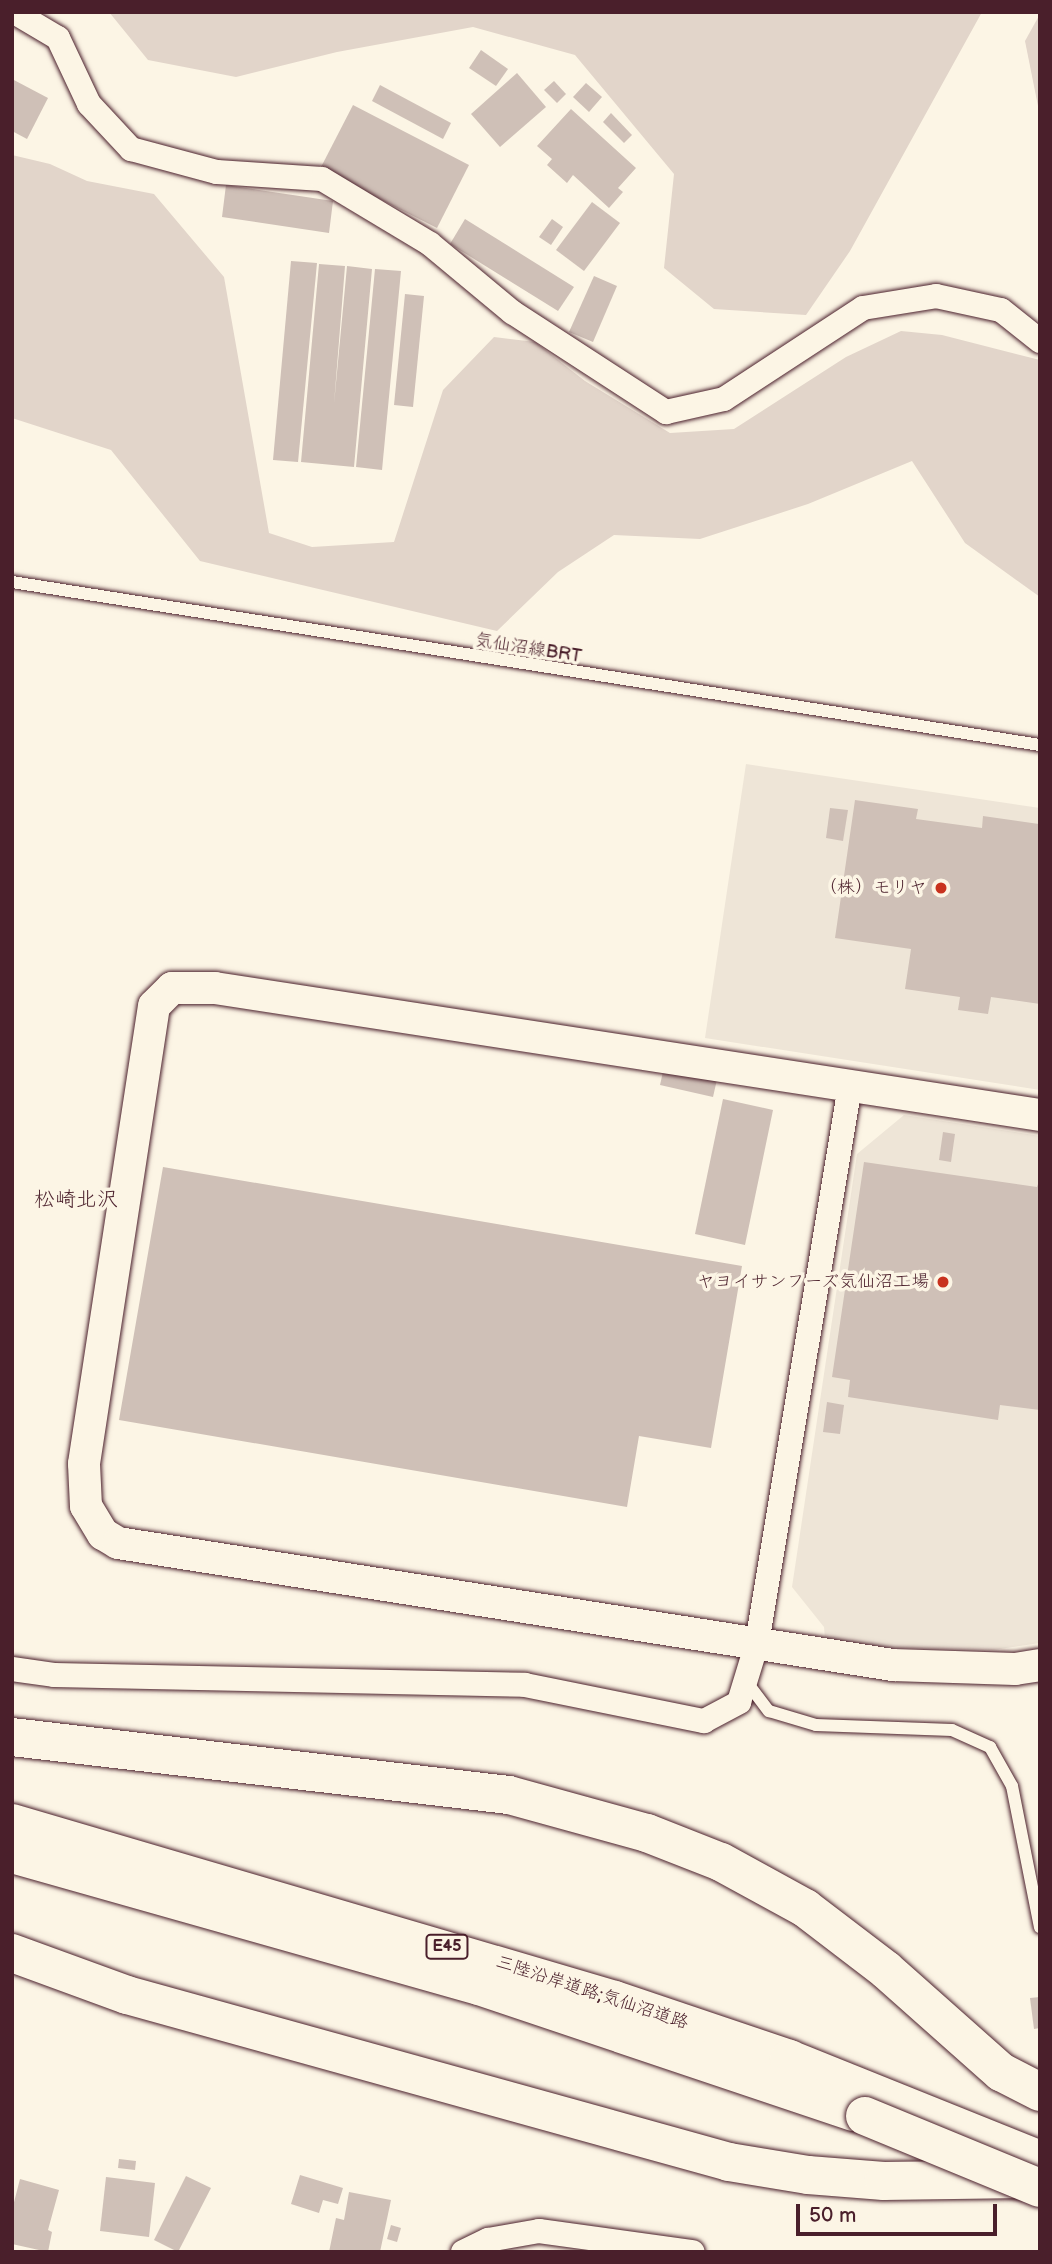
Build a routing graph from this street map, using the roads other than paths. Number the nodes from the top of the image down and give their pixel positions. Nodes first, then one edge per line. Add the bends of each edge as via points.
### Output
1 (14, 12) edge
2 (1040, 341) edge
3 (12, 582) edge
4 (1040, 745) edge
5 (850, 1086) junction
6 (1040, 1115) edge
7 (757, 1643) junction
8 (1040, 1665) edge
9 (12, 1670) edge
10 (746, 1680) junction
11 (12, 1737) edge
12 (12, 1823) edge
13 (12, 1854) edge
14 (1040, 1927) edge
15 (12, 1952) edge
16 (1040, 2092) edge
17 (870, 2105) junction
18 (1040, 2160) edge
19 (1040, 2176) edge
20 (1040, 2188) edge
21 (463, 2252) edge
22 (693, 2252) edge

1 - 2 street via 58,38 89,104 131,149 217,172 322,179 430,244 512,312 666,412 724,399 863,308 936,296 1001,310
3 - 4 lane, 気仙沼線BRT
5 - 6 street
5 - 7 street
5 - 7 street via 215,988 173,988 154,1006 84,1464 86,1506 103,1534 118,1543
7 - 8 street via 893,1665 1015,1669
7 - 10 street
9 - 10 street via 54,1675 525,1685 704,1721 739,1702
10 - 14 lane via 769,1711 816,1725 952,1730 990,1747 1012,1786
11 - 16 highway via 509,1795 647,1833 721,1862 805,1908 886,1970 1002,2071
12 - 17 highway, 三陸沿岸道路;気仙沼道路 / E45 via 500,1963 710,2031
13 - 17 highway, 三陸沿岸道路;気仙沼道路 / E45 via 479,1986
15 - 19 highway via 127,1995 729,2162 884,2181
17 - 18 highway, 三陸沿岸道路;気仙沼道路 / E45
17 - 20 highway, 三陸沿岸道路;気仙沼道路 / E45, bridge
21 - 22 street via 488,2241 539,2231

